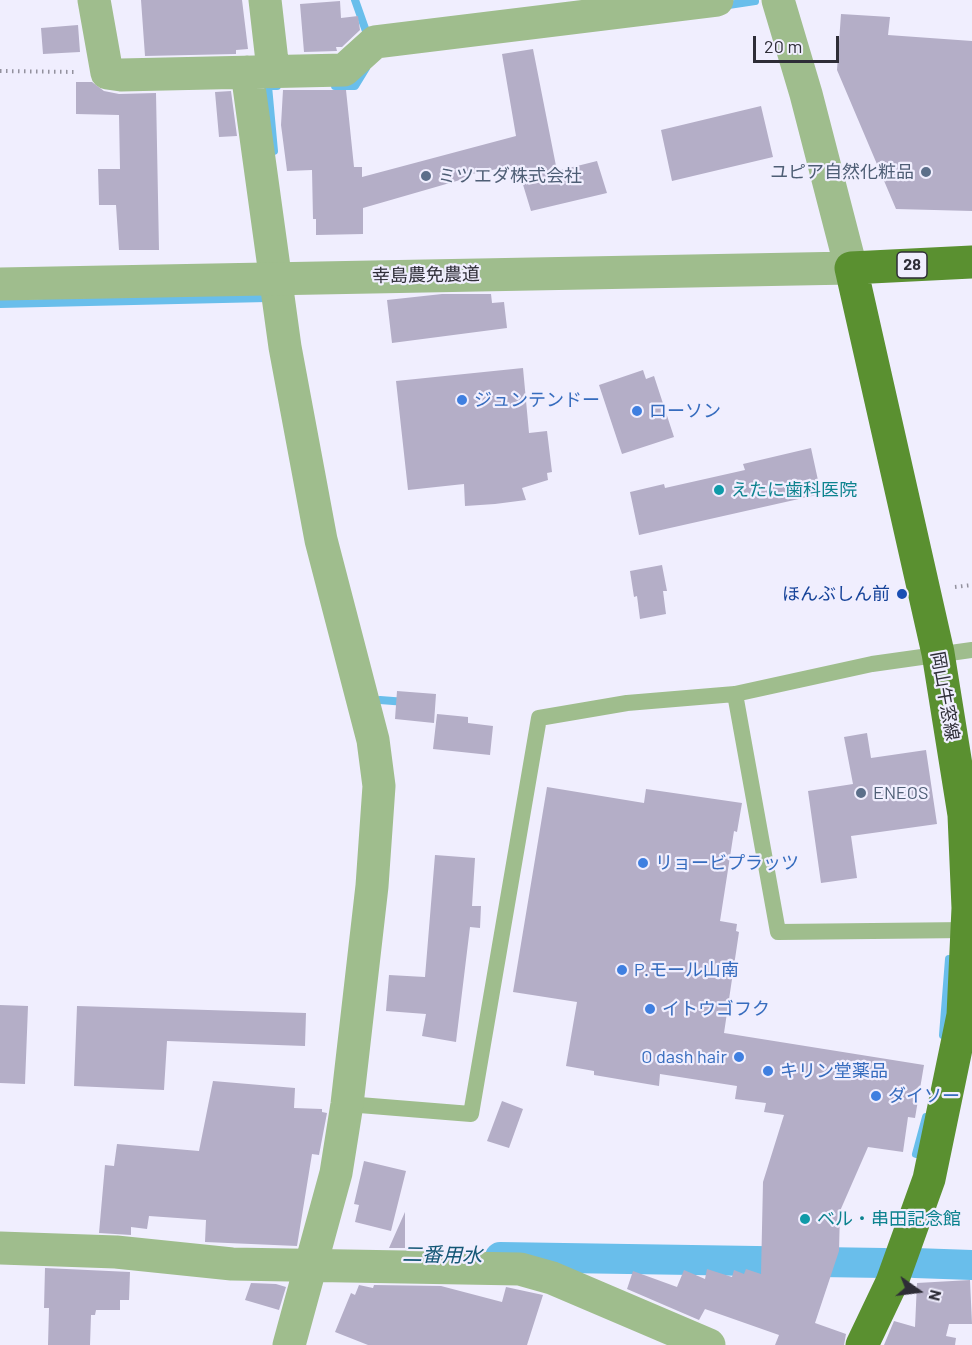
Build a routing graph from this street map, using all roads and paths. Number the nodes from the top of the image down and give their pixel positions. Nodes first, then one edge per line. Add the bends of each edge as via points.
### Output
1 (94, 0) edge
2 (265, 0) edge
3 (717, 0) edge
4 (778, 0) edge
5 (0, 71) edge
6 (260, 71) junction
7 (107, 73) junction
8 (972, 262) edge
9 (851, 268) junction
10 (275, 277) junction
11 (0, 284) edge
12 (972, 585) edge
13 (951, 587) dead end
14 (972, 650) edge
15 (938, 653) junction
16 (735, 694) junction
17 (967, 930) junction
18 (347, 1104) junction
19 (0, 1248) edge
20 (314, 1258) junction
21 (289, 1345) edge
22 (709, 1345) edge
23 (862, 1345) edge

1 - 7 street
2 - 6 street
3 - 6 street via 375,42 344,70
4 - 9 street
5 - 7 path
6 - 7 street
6 - 10 street
8 - 9 main road, 28
9 - 10 street, 幸島農免農道
9 - 15 main road, 岡山牛窓線
10 - 11 street, 幸島農免農道
10 - 18 street via 321,540 373,740 379,786 372,886
12 - 13 path
14 - 15 lane
15 - 16 lane
15 - 17 main road, 岡山牛窓線 via 964,815
16 - 17 lane via 778,932
16 - 18 lane via 627,703 539,718 471,1114
17 - 23 main road, 岡山牛窓線 via 963,1015 928,1179 892,1282
18 - 20 street via 336,1173
19 - 20 street via 116,1252 232,1264
20 - 21 street
20 - 22 street via 520,1269 552,1278

